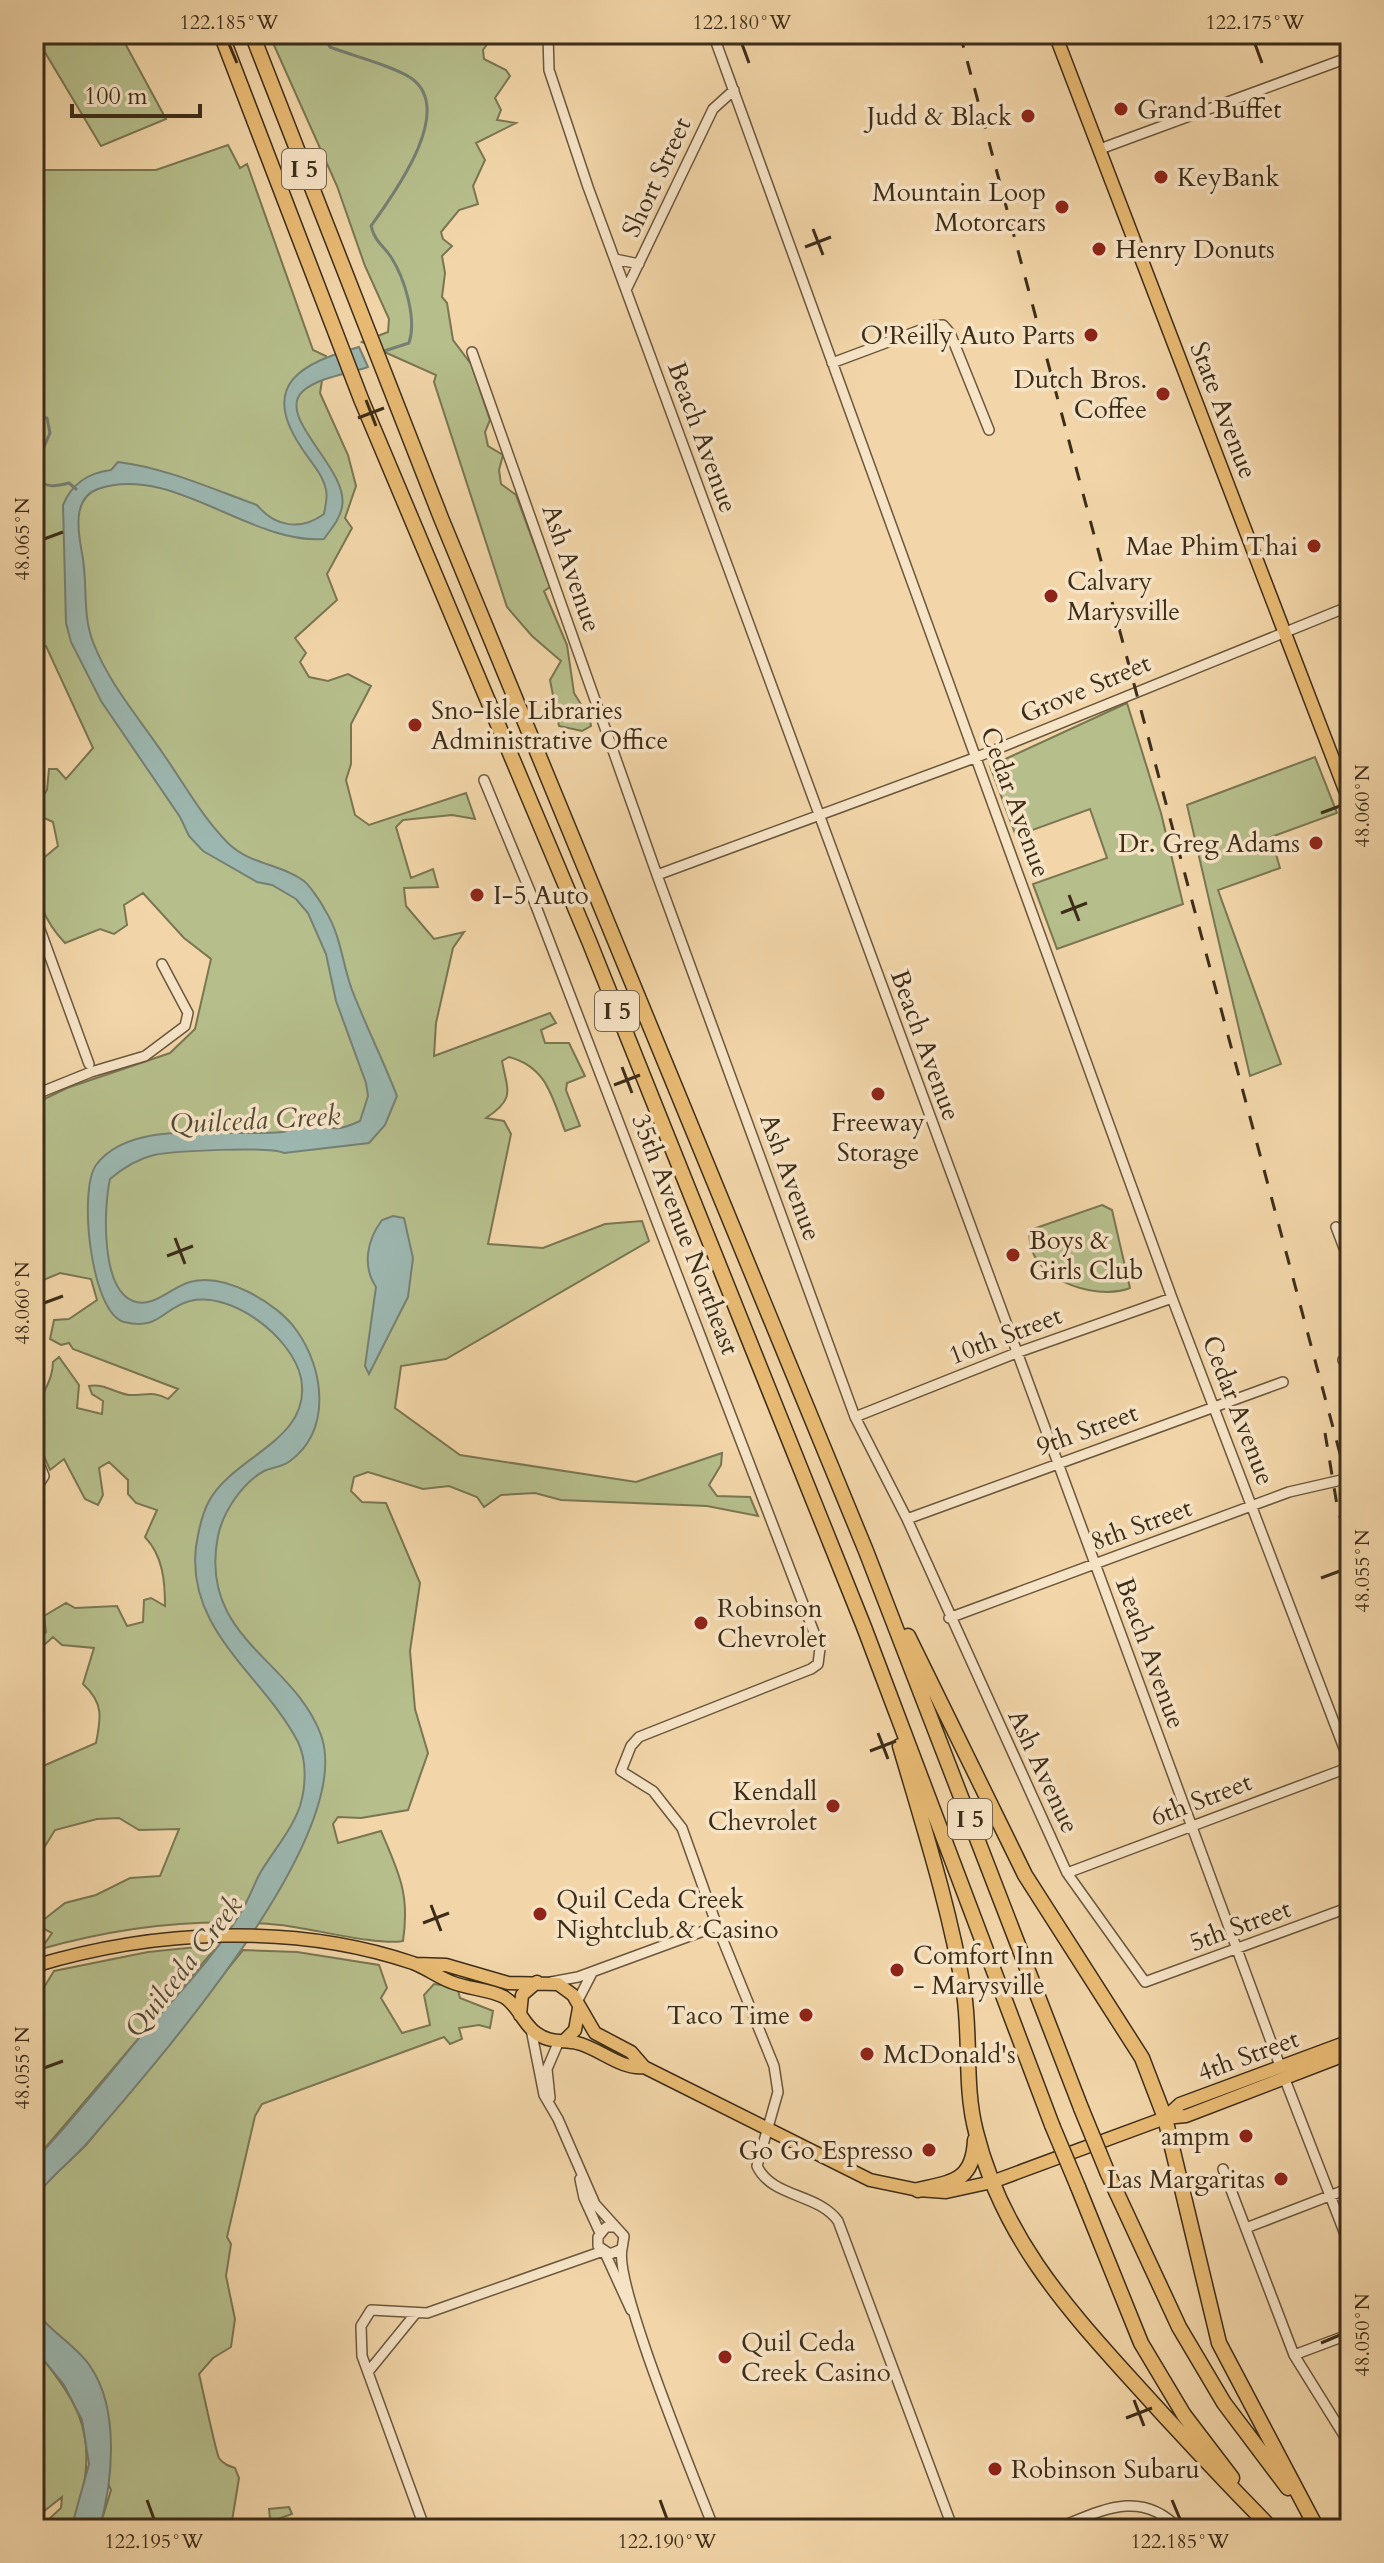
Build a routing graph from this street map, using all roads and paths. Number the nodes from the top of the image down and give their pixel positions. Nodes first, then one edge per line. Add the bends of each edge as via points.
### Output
1 (221, 34) edge
2 (252, 34) edge
3 (713, 34) edge
4 (1055, 34) edge
5 (548, 35) edge
6 (1350, 57) edge
7 (734, 90) junction
8 (1100, 149) junction
9 (615, 259) junction
10 (639, 264) junction
11 (626, 290) junction
12 (472, 352) dead end
13 (832, 363) junction
14 (989, 430) dead end
15 (1350, 606) edge
16 (1285, 630) junction
17 (977, 757) junction
18 (34, 764) edge
19 (484, 780) dead end
20 (34, 796) edge
21 (1350, 803) edge
22 (817, 816) junction
23 (657, 875) junction
24 (34, 913) edge
25 (162, 964) dead end
26 (89, 1064) dead end
27 (34, 1095) edge
28 (1336, 1227) dead end
29 (1350, 1264) edge
30 (1172, 1298) junction
31 (1016, 1353) junction
32 (1283, 1382) dead end
33 (1215, 1407) junction
34 (855, 1417) junction
35 (34, 1451) edge
36 (1057, 1462) junction
37 (1350, 1478) edge
38 (34, 1492) edge
39 (1252, 1507) junction
40 (907, 1519) junction
41 (866, 1551) junction
42 (1095, 1565) junction
43 (949, 1618) junction
44 (864, 1627) junction
45 (1350, 1765) edge
46 (1192, 1826) junction
47 (1067, 1873) junction
48 (1350, 1907) edge
49 (717, 1926) junction
50 (1238, 1950) junction
51 (416, 1964) junction
52 (37, 1966) edge
53 (594, 1971) junction
54 (537, 1982) junction
55 (551, 1982) junction
56 (1145, 1982) joint
57 (578, 2005) junction
58 (520, 2015) junction
59 (531, 2029) junction
60 (561, 2041) junction
61 (1350, 2041) edge
62 (1350, 2053) edge
63 (644, 2067) junction
64 (1282, 2072) junction
65 (551, 2105) junction
66 (1165, 2118) junction
67 (768, 2128) junction
68 (975, 2132) junction
69 (1223, 2169) dead end
70 (579, 2172) junction
71 (992, 2182) junction
72 (1350, 2188) edge
73 (918, 2190) junction
74 (1330, 2196) junction
75 (615, 2227) junction
76 (1246, 2228) junction
77 (599, 2235) junction
78 (1350, 2247) edge
79 (622, 2249) junction
80 (604, 2252) junction
81 (566, 2262) junction
82 (416, 2313) junction
83 (635, 2316) junction
84 (1350, 2334) edge
85 (1294, 2355) junction
86 (368, 2372) junction
87 (1350, 2445) edge
88 (1268, 2526) edge
89 (1317, 2526) edge
90 (425, 2529) edge
91 (714, 2529) edge
92 (953, 2529) edge
93 (1055, 2529) edge
94 (1179, 2529) edge

1 - 44 highway, I 5 via 361,399 589,941
2 - 41 highway, I 5 via 382,371
3 - 7 street, Cedar Avenue
4 - 8 main road, State Avenue
5 - 9 street, Beach Avenue via 549,70
6 - 8 street
7 - 10 street, Short Street via 713,109
7 - 13 street, Cedar Avenue
8 - 16 main road, State Avenue
9 - 10 street
9 - 11 street, Beach Avenue
10 - 11 street, Short Street
11 - 22 street, Beach Avenue
12 - 23 street, Ash Avenue
13 - 14 street via 943,325
13 - 17 street, Cedar Avenue
15 - 16 street, Grove Street
16 - 17 street, Grove Street
16 - 21 main road, State Avenue
17 - 22 street, Grove Street
17 - 30 street, Cedar Avenue
18 - 20 street via 39,777
19 - 49 street, 35th Avenue Northeast via 820,1648 819,1661 811,1669 639,1737 621,1771 653,1791 674,1814
22 - 23 street, Grove Street
22 - 31 street, Beach Avenue
23 - 34 street, Ash Avenue
24 - 26 street
25 - 27 street via 188,1013 185,1026 145,1056
28 - 29 street
30 - 31 street, 10th Street
30 - 33 street, Cedar Avenue
31 - 34 street, 10th Street
31 - 36 street, Beach Avenue
32 - 33 street, 9th Street
33 - 36 street, 9th Street
33 - 39 street, Cedar Avenue
34 - 40 street, Ash Avenue
35 - 38 street via 44,1476
36 - 40 street, 9th Street
36 - 42 street, Beach Avenue
37 - 39 street, 8th Street
39 - 42 street, 8th Street
39 - 45 street, Cedar Avenue
40 - 43 street, Ash Avenue
41 - 66 highway via 1025,1875 1135,2043
41 - 89 highway, I 5, bridge via 1108,2174 1179,2327 1224,2403
42 - 43 street, 8th Street
42 - 46 street, Beach Avenue
43 - 47 street, Ash Avenue
44 - 68 highway via 954,1940 965,1998 966,2071
44 - 88 highway, I 5, bridge via 1052,2125 1141,2343 1184,2415
45 - 46 street, 6th Street
46 - 47 street, 6th Street
46 - 50 street, Beach Avenue
47 - 56 street, Ash Avenue
48 - 50 street, 5th Street
49 - 53 street
49 - 67 street via 777,2079
50 - 56 street, 5th Street
50 - 64 street, Beach Avenue
51 - 52 main road via 324,1943 231,1935 137,1944
51 - 54 main road via 446,1965 490,1981
51 - 58 main road via 453,1983 503,1997
53 - 55 street
53 - 57 street
54 - 55 main road
54 - 58 main road via 522,1995
55 - 57 main road via 565,1987
57 - 60 main road via 575,2030
57 - 63 main road via 595,2033 631,2052
58 - 59 main road
59 - 60 main road
59 - 65 street via 540,2080
60 - 63 main road
60 - 65 street via 547,2069
61 - 64 main road, 4th Street
62 - 64 main road, 4th Street
63 - 67 main road, 4th Street
64 - 66 main road, 4th Street via 1180,2104
64 - 74 street, Beach Avenue
65 - 70 street
66 - 71 main road, 4th Street
66 - 89 highway via 1219,2343
67 - 73 main road, 4th Street via 870,2180
67 - 92 street via 758,2156 762,2176 822,2206 838,2221
68 - 71 highway
68 - 73 highway via 970,2169 957,2181
69 - 76 street
70 - 75 street via 598,2209
70 - 77 street
71 - 73 main road, 4th Street via 946,2192
71 - 88 highway via 1035,2267 1080,2325
72 - 74 street
74 - 76 street
74 - 78 street, Beach Avenue
75 - 77 street
75 - 79 street via 624,2236
76 - 85 street
77 - 80 street
77 - 81 street
79 - 80 street
79 - 83 street
80 - 81 street
80 - 83 street
81 - 82 street
82 - 86 street
82 - 86 street via 371,2310 361,2326 360,2341
83 - 91 street
84 - 85 street
85 - 87 street
86 - 90 street
93 - 94 street via 1128,2504 1163,2514

